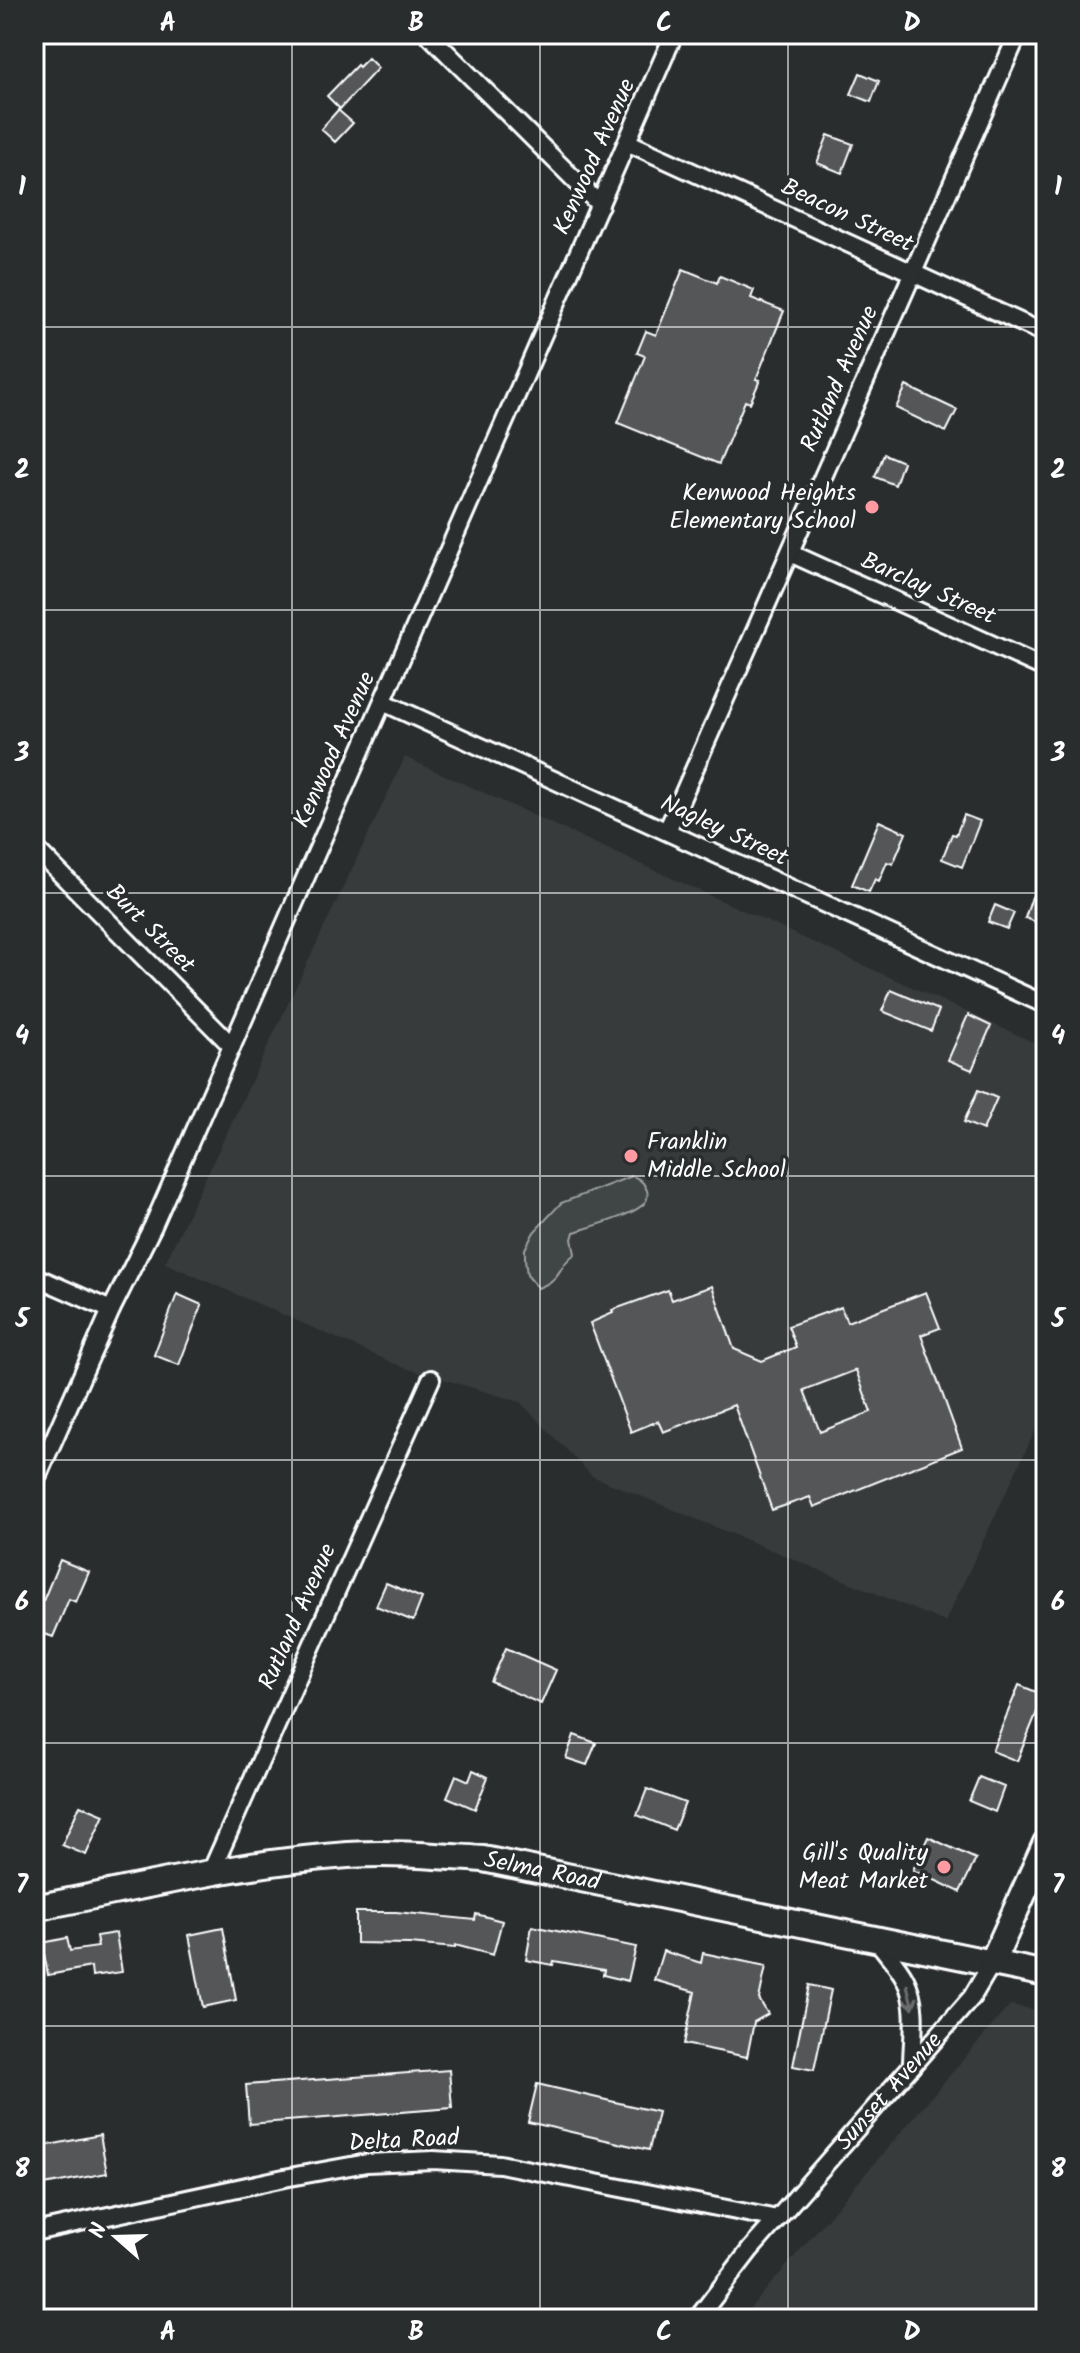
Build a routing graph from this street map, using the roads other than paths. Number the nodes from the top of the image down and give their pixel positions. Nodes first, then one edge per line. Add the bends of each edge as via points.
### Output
1 (428, 34) edge
2 (674, 34) edge
3 (1018, 34) edge
4 (627, 142) junction
5 (600, 205) junction
6 (913, 273) junction
7 (1046, 334) edge
8 (790, 553) junction
9 (1046, 669) edge
10 (383, 702) junction
11 (667, 831) junction
12 (34, 847) edge
13 (1046, 1005) edge
14 (232, 1046) junction
15 (34, 1276) edge
16 (111, 1310) junction
17 (431, 1379) dead end
18 (34, 1484) edge
19 (1046, 1843) edge
20 (210, 1874) junction
21 (34, 1908) edge
22 (876, 1939) junction
23 (992, 1963) junction
24 (1046, 1974) edge
25 (912, 2066) junction
26 (777, 2219) junction
27 (34, 2232) edge
28 (697, 2319) edge

1 - 5 street
2 - 4 street, Kenwood Avenue
3 - 6 street, Rutland Avenue
4 - 5 street, Kenwood Avenue
4 - 6 street, Beacon Street
5 - 10 street, Kenwood Avenue
6 - 7 street, Beacon Street
6 - 8 street, Rutland Avenue
8 - 9 street, Barclay Street
8 - 11 street, Rutland Avenue
10 - 11 street, Nagley Street
10 - 14 street, Kenwood Avenue
11 - 13 street, Nagley Street
12 - 14 street, Burt Street
14 - 16 street, Kenwood Avenue
15 - 16 street
16 - 18 street, Kenwood Avenue
17 - 20 street, Rutland Avenue
19 - 23 street, Sunset Avenue
20 - 21 street, Selma Road
20 - 22 street, Selma Road via 351,1855 483,1859
22 - 23 street, Selma Road
22 -> 25 street via 905,1979 912,1999
23 - 24 street, Selma Road
23 - 25 street, Sunset Avenue via 972,1997
25 - 26 street, Sunset Avenue
26 - 27 street, Delta Road via 500,2164 433,2160 367,2163
26 - 28 street, Sunset Avenue

